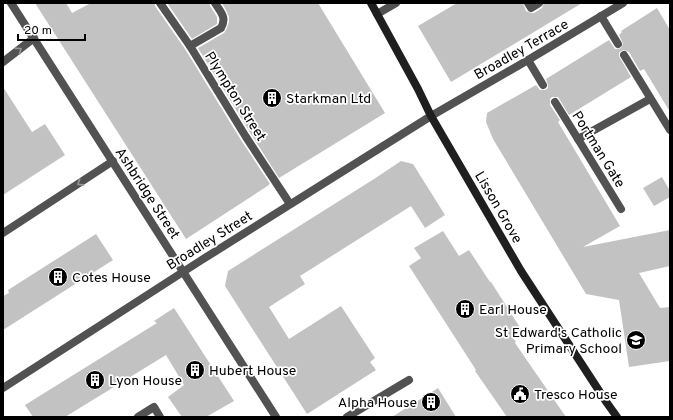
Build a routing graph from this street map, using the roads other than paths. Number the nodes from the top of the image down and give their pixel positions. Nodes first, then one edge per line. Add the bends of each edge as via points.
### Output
1 (12, 3) edge
2 (160, 3) edge
3 (215, 3) edge
4 (370, 3) edge
5 (396, 3) edge
6 (528, 3) edge
7 (539, 3) edge
8 (623, 3) edge
9 (377, 14) junction
10 (601, 16) junction
11 (34, 38) junction
12 (618, 44) dead end
13 (190, 46) junction
14 (624, 55) dead end
15 (528, 60) junction
16 (3, 62) edge
17 (543, 86) dead end
18 (650, 99) junction
19 (555, 102) dead end
20 (431, 116) junction
21 (670, 130) edge
22 (578, 139) junction
23 (113, 161) junction
24 (290, 204) junction
25 (621, 209) dead end
26 (3, 233) edge
27 (183, 271) junction
28 (409, 380) dead end
29 (3, 388) edge
30 (138, 417) edge
31 (160, 417) edge
32 (276, 417) edge
33 (347, 417) edge
34 (617, 417) edge

1 - 11 street, Ashbridge Street
2 - 13 street, Plympton Street
3 - 13 street via 224,18 224,24
4 - 9 main road, Lisson Grove
5 - 9 street
6 - 7 street via 531,8
8 - 10 street, Broadley Terrace
9 - 20 main road, Lisson Grove
10 - 12 street
10 - 15 street, Broadley Terrace
16 -> 11 street
11 - 23 street, Ashbridge Street
13 - 24 street, Plympton Street
14 - 18 street
15 - 17 street
15 - 20 street, Broadley Terrace
18 - 21 street
18 - 22 street
19 - 22 street, Portman Gate
20 - 24 street, Broadley Street
20 - 34 main road, Lisson Grove via 521,271
22 - 25 street, Portman Gate
23 -> 26 street
23 - 27 street, Ashbridge Street
24 - 27 street, Broadley Street
27 - 29 street, Broadley Street
27 - 32 street, Ashbridge Street
28 - 33 street
30 - 31 street via 154,407

